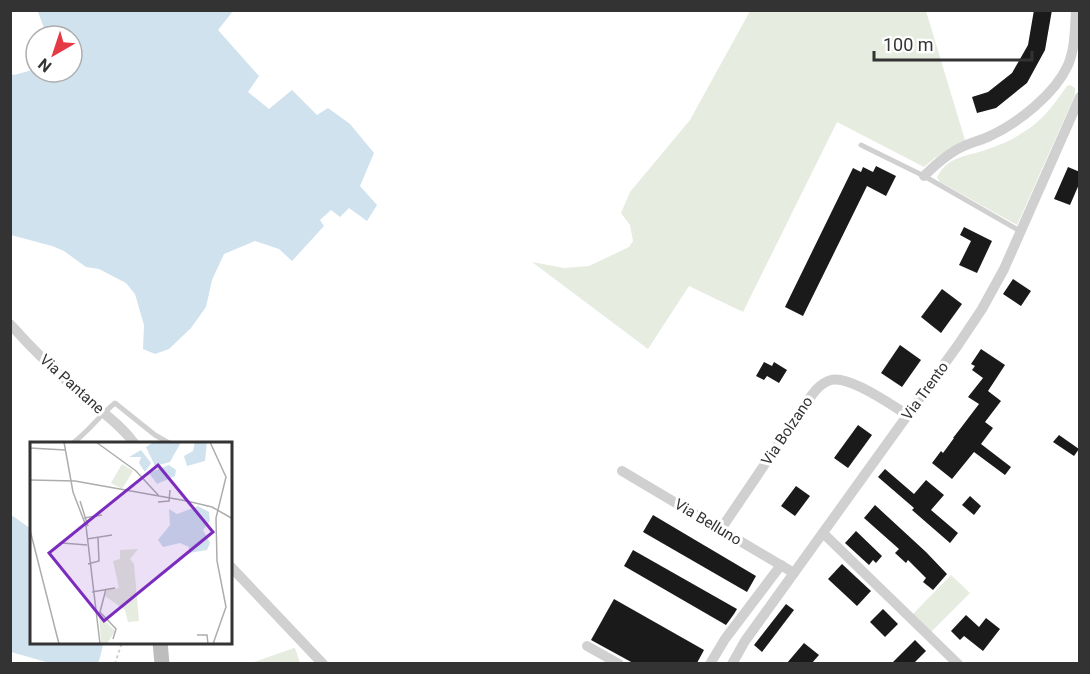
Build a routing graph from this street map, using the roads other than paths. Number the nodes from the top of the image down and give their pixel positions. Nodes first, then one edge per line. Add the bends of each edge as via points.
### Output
1 (1076, 10) edge
2 (1075, 59) edge
3 (1080, 97) edge
4 (861, 145) dead end
5 (924, 176) junction
6 (1020, 231) junction
7 (10, 324) edge
8 (103, 412) junction
9 (908, 415) junction
10 (74, 442) edge
11 (133, 442) edge
12 (167, 442) edge
13 (622, 471) dead end
14 (721, 529) junction
15 (822, 533) junction
16 (782, 566) junction
17 (232, 568) edge
18 (794, 573) junction
19 (160, 644) edge
20 (587, 646) dead end
21 (162, 663) edge
22 (323, 663) edge
23 (619, 663) edge
24 (710, 663) edge
25 (732, 663) edge
26 (958, 663) edge

1 - 2 street
2 - 5 street via 1029,111 998,133 948,155
3 - 6 street, Via Trento
4 - 5 lane
5 - 6 lane
6 - 9 street, Via Trento via 982,309
7 - 8 street, Via Pantane via 52,368
8 - 10 lane
8 - 11 street, Via Pantane
8 - 12 lane via 115,403
9 - 14 street, Via Bolzano via 849,382 825,382 815,390
9 - 15 street, Via Trento
13 - 14 street, Via Belluno
14 - 16 street, Via Belluno
15 - 18 street, Via Trento
15 - 26 street
16 - 18 street, Via Belluno
16 - 24 street
17 - 22 street
18 - 25 street, Via Trento
19 - 21 street
20 - 23 street

